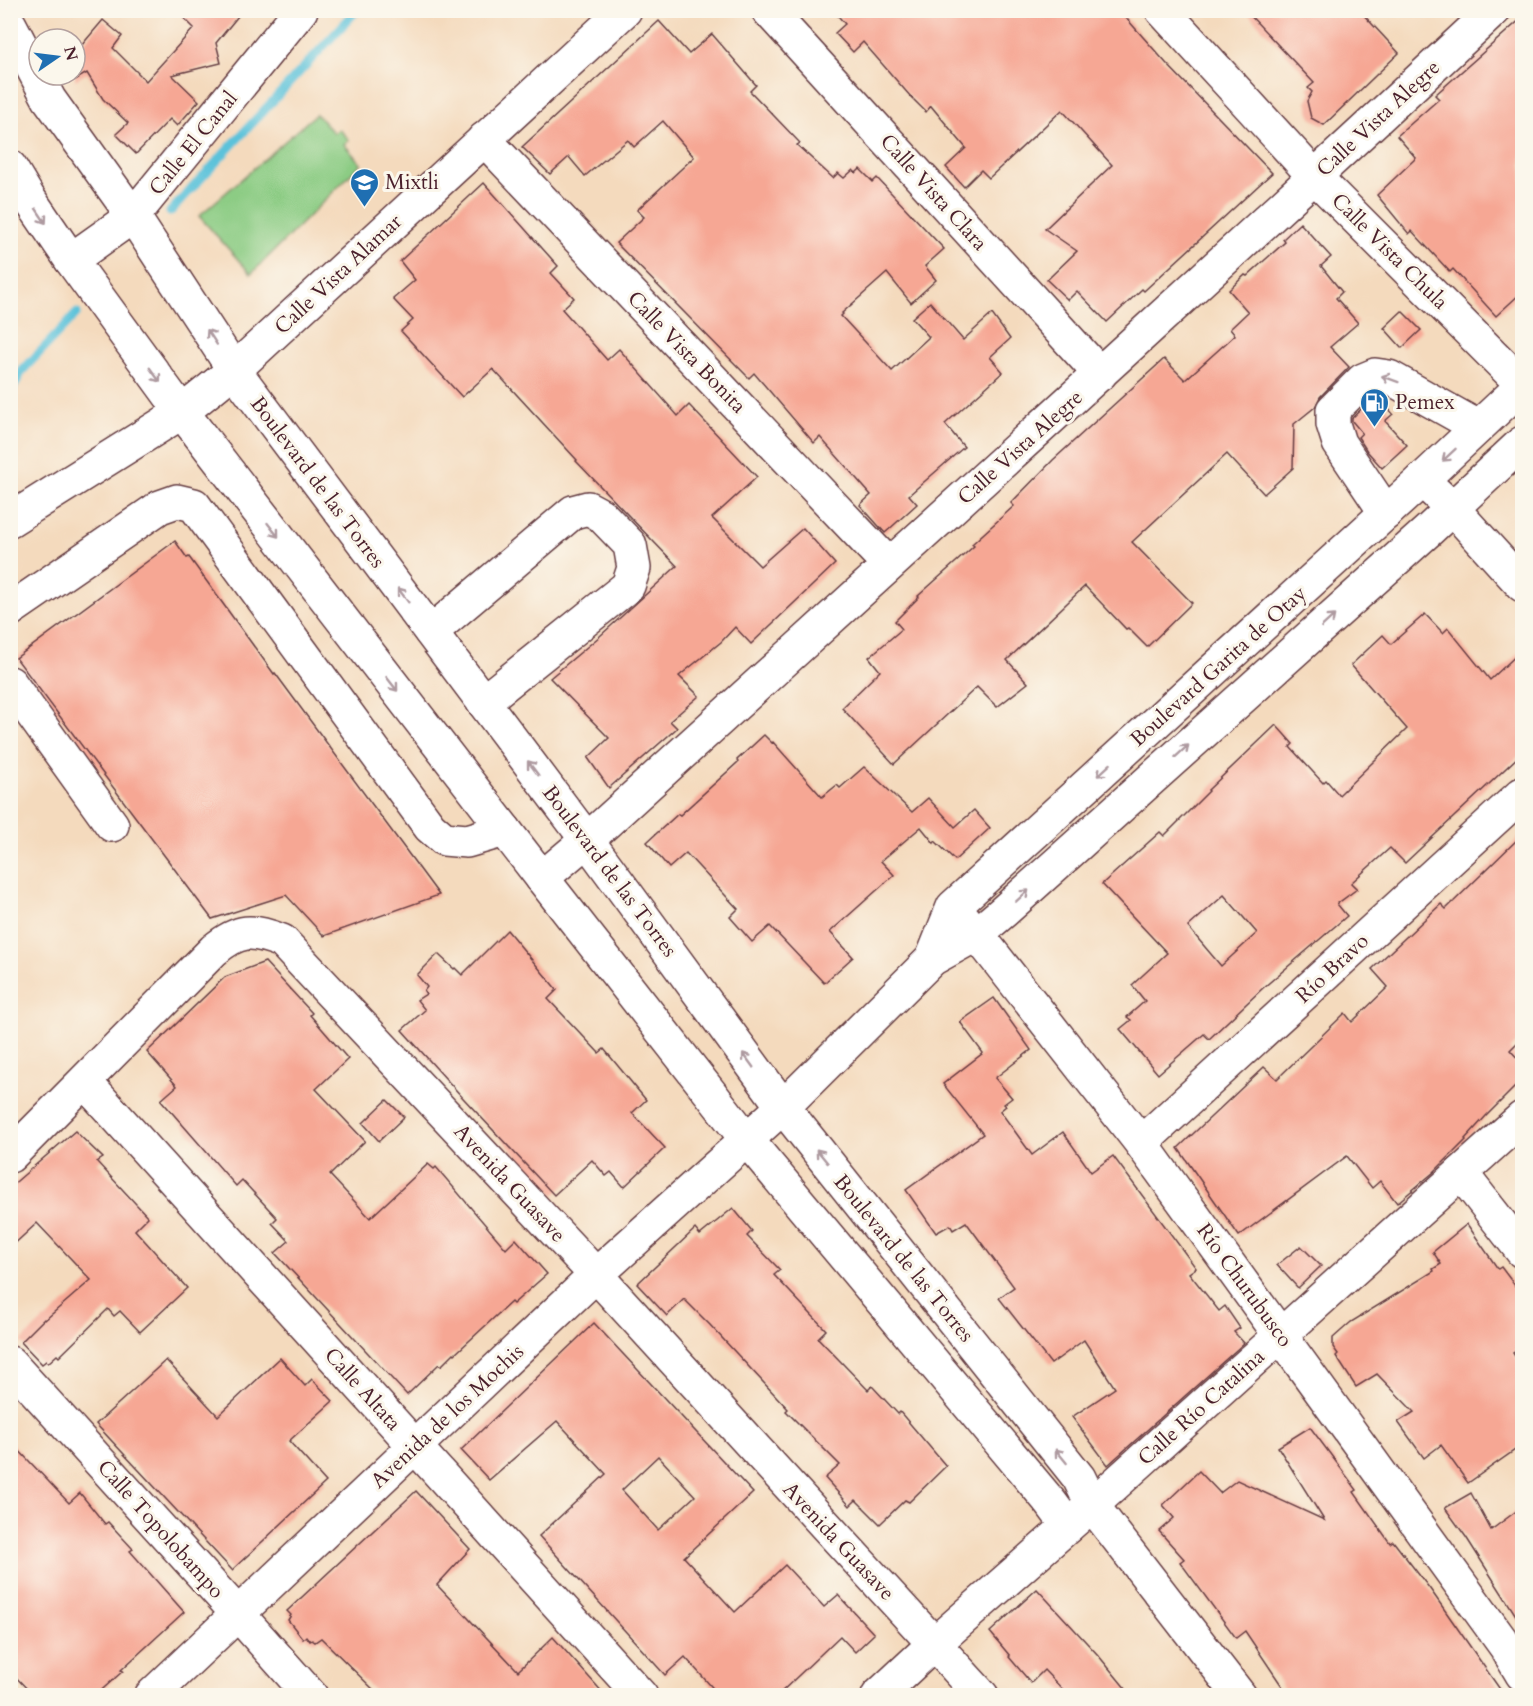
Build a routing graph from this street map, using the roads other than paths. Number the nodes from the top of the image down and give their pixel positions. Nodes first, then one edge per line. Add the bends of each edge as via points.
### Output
1 (301, 10) edge
2 (625, 10) edge
3 (768, 10) edge
4 (1162, 10) edge
5 (1494, 10) edge
6 (10, 25) edge
7 (484, 139) junction
8 (10, 167) edge
9 (1315, 177) junction
10 (133, 216) junction
11 (71, 260) junction
12 (234, 370) junction
13 (1100, 374) junction
14 (1522, 385) edge
15 (182, 412) junction
16 (1478, 427) junction
17 (1522, 443) edge
18 (1422, 480) junction
19 (1452, 507) junction
20 (1386, 513) junction
21 (10, 520) edge
22 (889, 565) junction
23 (1522, 585) edge
24 (10, 610) edge
25 (431, 632) junction
26 (10, 683) edge
27 (483, 702) junction
28 (1522, 794) edge
29 (112, 825) dead end
30 (505, 830) junction
31 (587, 840) junction
32 (542, 878) junction
33 (953, 907) junction
34 (977, 934) junction
35 (932, 959) junction
36 (85, 1082) junction
37 (783, 1107) junction
38 (1522, 1118) edge
39 (747, 1140) junction
40 (1142, 1143) junction
41 (10, 1156) edge
42 (1461, 1173) junction
43 (1522, 1251) edge
44 (596, 1275) junction
45 (1281, 1335) junction
46 (10, 1363) edge
47 (415, 1446) junction
48 (1092, 1505) junction
49 (1068, 1526) junction
50 (238, 1614) junction
51 (934, 1644) junction
52 (1522, 1674) edge
53 (151, 1695) edge
54 (310, 1695) edge
55 (641, 1695) edge
56 (878, 1695) edge
57 (982, 1695) edge
58 (1240, 1695) edge

1 - 10 street, Calle El Canal
2 - 7 street, Calle Vista Alamar
3 - 13 street, Calle Vista Clara
4 - 9 street, Calle Vista Chula
5 - 9 street, Calle Vista Alegre
6 - 10 street, Boulevard de las Torres via 49,99
7 - 12 street, Calle Vista Alamar
7 - 22 street, Calle Vista Bonita
8 -> 11 street, Boulevard de las Torres
9 - 13 street, Calle Vista Alegre
9 - 14 street, Calle Vista Chula
10 - 11 street, Calle El Canal
12 -> 10 street, Boulevard de las Torres
11 -> 15 street, Boulevard de las Torres
12 - 15 street, Calle Vista Alamar
25 -> 12 street, Boulevard de las Torres
13 - 22 street, Calle Vista Alegre
14 - 16 street, Boulevard Garita de Otay
15 - 21 street
15 -> 30 street, Boulevard de las Torres
16 -> 18 street, Boulevard Garita de Otay
16 -> 20 street via 1389,377 1375,375 1363,380 1334,410 1333,424 1340,443
17 - 19 street, Boulevard Garita de Otay
18 - 19 street
18 - 20 street, Boulevard Garita de Otay
19 - 23 street
34 -> 19 street, Boulevard Garita de Otay
20 -> 33 street, Boulevard Garita de Otay
22 - 31 street, Calle Vista Alegre
24 - 30 street via 160,507 177,501 194,505 430,827 444,839 466,841
25 - 27 street, Boulevard de las Torres
25 - 27 street via 573,512 588,508 602,515 630,545 634,568 628,586
26 - 29 street
31 -> 27 street, Boulevard de las Torres
28 - 40 street, Río Bravo
30 - 32 street, Boulevard de las Torres
31 - 32 street, Calle Vista Alegre
37 -> 31 street, Boulevard de las Torres
32 - 39 street, Boulevard de las Torres
33 - 34 street, Río Churubusco
33 - 35 street, Boulevard Garita de Otay
34 - 35 street, Boulevard Garita de Otay
34 - 40 street, Río Churubusco
35 - 37 street, Boulevard Garita de Otay
36 - 41 street, Avenida Guasave
36 - 44 street, Avenida Guasave via 214,950 242,933 268,935 282,941
36 - 47 street, Calle Altata
37 - 39 street, Boulevard Garita de Otay
48 -> 37 street, Boulevard de las Torres via 1079,1478
38 - 42 street, Calle Río Catalina
39 - 44 street, Avenida de los Mochis
39 - 49 street, Boulevard de las Torres
40 - 45 street, Río Churubusco
42 - 43 street
42 - 45 street, Calle Río Catalina
44 - 47 street, Avenida de los Mochis
44 - 51 street, Avenida Guasave
45 - 48 street, Calle Río Catalina
45 - 52 street, Río Churubusco
46 - 50 street, Calle Topolobampo
47 - 50 street, Avenida de los Mochis
47 - 55 street, Calle Altata
48 - 49 street, Calle Río Catalina
48 - 58 street, Boulevard de las Torres
49 - 51 street, Calle Río Catalina
50 - 53 street, Avenida de los Mochis
50 - 54 street, Calle Topolobampo
51 - 56 street, Calle Río Catalina
51 - 57 street, Avenida Guasave

